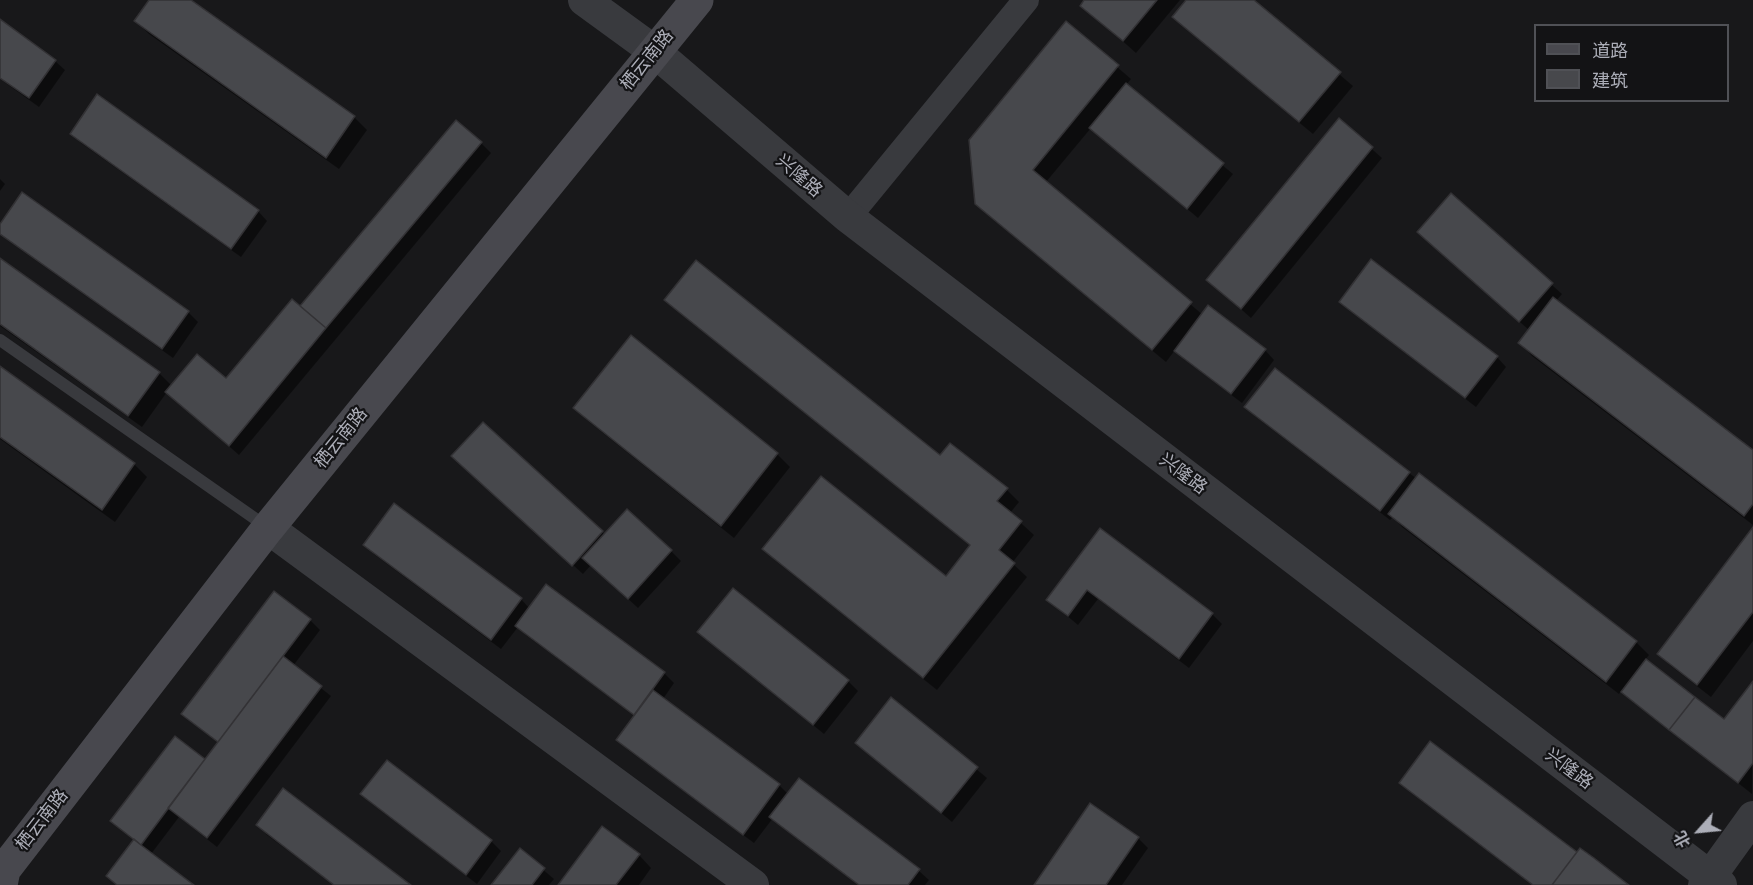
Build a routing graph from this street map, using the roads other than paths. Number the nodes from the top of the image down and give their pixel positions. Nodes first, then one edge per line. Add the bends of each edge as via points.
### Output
1 (585, 0) edge
2 (697, 0) edge
3 (1026, 0) edge
4 (654, 51) junction
5 (848, 217) junction
6 (0, 340) edge
7 (268, 528) junction
8 (1753, 818) edge
9 (1712, 882) edge
10 (1, 885) edge
11 (753, 885) edge

1 - 4 street, 兴隆路
2 - 4 main road, 栖云南路
3 - 5 street
4 - 5 street, 兴隆路
4 - 7 main road, 栖云南路
5 - 9 street, 兴隆路
6 - 7 lane
7 - 10 main road, 栖云南路 via 4,870
7 - 11 street
8 - 9 street

